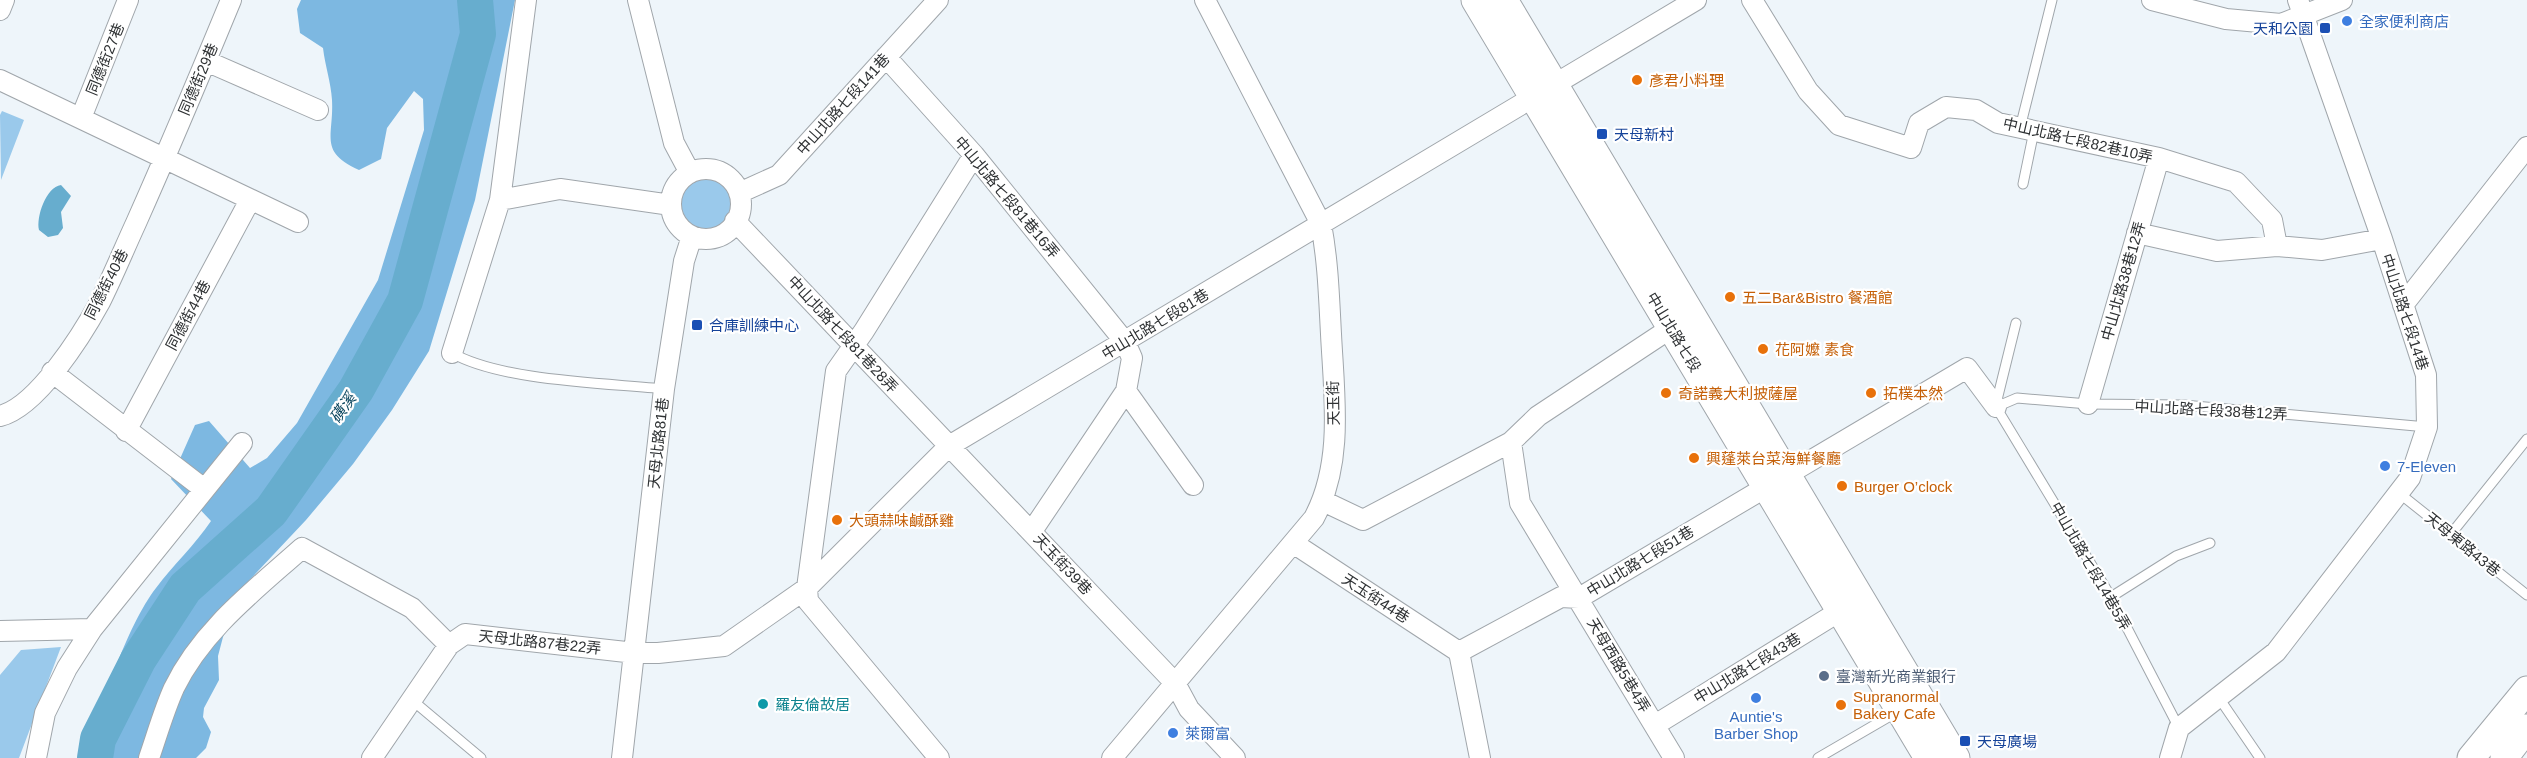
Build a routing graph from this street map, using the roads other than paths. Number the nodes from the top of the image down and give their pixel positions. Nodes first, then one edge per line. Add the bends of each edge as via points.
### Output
1 (4, 0) edge
2 (129, 0) edge
3 (231, 0) edge
4 (526, 0) edge
5 (638, 0) edge
6 (938, 0) edge
7 (1205, 0) edge
8 (1475, 0) edge
9 (1504, 0) edge
10 (1696, 0) edge
11 (1752, 0) edge
12 (2052, 0) edge
13 (2152, 0) edge
14 (2342, 0) edge
15 (2300, 9) edge
16 (0, 10) edge
17 (886, 57) junction
18 (206, 61) junction
19 (0, 80) edge
20 (1545, 91) junction
21 (318, 110) dead end
22 (81, 118) junction
23 (2027, 130) junction
24 (2527, 147) edge
25 (974, 155) junction
26 (2159, 158) junction
27 (165, 159) junction
28 (690, 173) junction
29 (2023, 184) dead end
30 (739, 193) junction
31 (250, 200) junction
32 (500, 200) junction
33 (671, 205) junction
34 (735, 221) junction
35 (298, 222) dead end
36 (1321, 224) junction
37 (2137, 233) junction
38 (692, 236) junction
39 (2382, 239) junction
40 (2277, 246) junction
41 (2403, 305) junction
42 (2016, 323) dead end
43 (1671, 328) junction
44 (1125, 342) junction
45 (853, 346) junction
46 (452, 352) joint
47 (52, 372) junction
48 (664, 389) junction
49 (1126, 391) junction
50 (2088, 404) junction
51 (1996, 406) junction
52 (0, 416) edge
53 (2427, 426) junction
54 (126, 431) junction
55 (2527, 439) edge
56 (242, 442) dead end
57 (1511, 442) junction
58 (949, 446) junction
59 (1775, 480) junction
60 (1193, 485) dead end
61 (204, 489) junction
62 (2399, 493) junction
63 (1323, 501) junction
64 (1032, 531) junction
65 (2451, 534) junction
66 (1293, 543) junction
67 (2210, 543) dead end
68 (807, 588) junction
69 (2527, 595) edge
70 (2111, 597) junction
71 (1579, 598) junction
72 (1840, 611) junction
73 (92, 629) junction
74 (0, 631) edge
75 (449, 645) junction
76 (1459, 652) junction
77 (635, 653) junction
78 (1175, 683) junction
79 (2527, 690) edge
80 (2219, 698) junction
81 (412, 700) junction
82 (1899, 711) junction
83 (1655, 725) junction
84 (2179, 728) junction
85 (2527, 729) edge
86 (929, 755) edge
87 (36, 758) edge
88 (149, 758) edge
89 (372, 758) edge
90 (481, 758) edge
91 (622, 758) edge
92 (1112, 758) edge
93 (1235, 758) edge
94 (1480, 758) edge
95 (1674, 758) edge
96 (1818, 758) edge
97 (1928, 758) edge
98 (1956, 758) edge
99 (2170, 758) edge
100 (2260, 758) edge
101 (2471, 758) edge
102 (2504, 758) edge

1 - 16 street
2 - 22 street, 同德街27巷
3 - 18 street, 同德街29巷
4 - 32 street
5 - 28 street via 674,143
6 - 17 street, 中山北路七段141巷
7 - 36 street, 天玉街
8 - 20 main road, 中山北路七段
9 - 20 main road, 中山北路七段
10 - 20 street, 中山北路七段81巷
11 - 23 street, 中山北路七段82巷10弄 via 1808,91 1839,125 1911,148 1919,123 1946,107 1976,110 1998,123
12 - 23 lane
13 - 15 street via 2226,19 2281,24
14 - 15 street
15 - 39 street, 中山北路七段14巷
17 - 25 street, 中山北路七段81巷16弄
17 - 30 street, 中山北路七段141巷 via 779,175
18 - 21 street
18 - 27 street, 同德街29巷
19 - 22 street
20 - 36 street, 中山北路七段81巷
20 - 43 main road, 中山北路七段
20 - 59 main road, 中山北路七段
22 - 27 street
23 - 26 street, 中山北路七段82巷10弄
23 - 29 lane
24 - 41 street
25 - 44 street, 中山北路七段81巷16弄
25 - 45 street
26 - 37 street, 中山北路38巷12弄
26 - 40 street, 中山北路七段82巷10弄 via 2236,182 2272,220
27 - 31 street
27 - 47 street, 同德街40巷 via 100,301
28 - 30 street via 719,171
28 - 33 street via 676,186
30 - 34 street via 741,202
31 - 35 street
31 - 54 street, 同德街44巷
32 - 33 street via 560,189
32 - 46 street
33 - 38 street via 677,224
34 - 38 street via 712,238
34 - 45 street, 中山北路七段81巷28弄
36 - 44 street, 中山北路七段81巷
36 - 63 street, 天玉街 via 1335,416 1332,466
37 - 40 street via 2217,251
37 - 50 street, 中山北路38巷12弄
38 - 48 street, 天母北路81巷 via 684,261
39 - 40 street via 2322,250
39 - 41 street, 中山北路七段14巷
41 - 53 street, 中山北路七段14巷 via 2426,375
42 - 51 lane
43 - 57 street via 1538,416
43 - 59 main road, 中山北路七段
44 - 49 street via 1132,358
44 - 58 street, 中山北路七段81巷
45 - 58 street, 中山北路七段81巷28弄
45 - 68 street via 836,371
46 - 48 lane via 468,362 511,372
47 - 52 street, 同德街40巷 via 26,403
47 - 54 street
48 - 77 street, 天母北路81巷
49 - 60 street
49 - 64 street
50 - 51 lane, 中山北路七段38巷12弄 via 2017,398
50 - 53 lane, 中山北路七段38巷12弄 via 2184,405
51 - 59 street, 中山北路七段51巷 via 1967,368
51 - 70 lane, 中山北路七段14巷5弄
53 - 62 street, 中山北路七段14巷 via 2409,478
54 - 61 street
55 - 65 lane
56 - 61 street
57 - 63 street via 1363,520
57 - 71 street, 天母西路5巷4弄 via 1520,503
58 - 64 street, 天玉街39巷
58 - 68 street, 中山北路七段81巷
59 - 71 street, 中山北路七段51巷
59 - 72 main road, 中山北路七段
59 - 98 main road, 中山北路七段
61 - 73 street
62 - 65 lane, 天母東路43巷
62 - 80 street, 中山北路七段14巷 via 2276,652
63 - 66 street, 天玉街
64 - 78 street, 天玉街39巷
65 - 69 lane, 天母東路43巷
66 - 76 street, 天玉街44巷
66 - 78 street, 天玉街
67 - 70 lane via 2176,556
68 - 77 street, 中山北路七段81巷 via 724,646
68 - 86 street via 808,602
70 - 84 lane, 中山北路七段14巷5弄
71 - 76 street, 中山北路七段51巷 via 1561,597
71 - 83 street, 天母西路5巷4弄
72 - 82 main road, 中山北路七段
72 - 83 street, 中山北路七段43巷
73 - 74 street
73 - 87 street via 45,713
75 - 77 street, 天母北路87巷22弄 via 465,634
75 - 81 street
75 - 88 street via 412,608 302,548 227,615 190,660 174,688
76 - 94 street
77 - 91 street, 天母北路81巷
78 - 92 street, 天玉街
78 - 93 street, 天玉街39巷 via 1189,709
79 - 101 main road
80 - 84 street, 中山北路七段14巷
80 - 100 lane
81 - 89 street
81 - 90 lane
82 - 96 lane
82 - 97 main road, 中山北路七段
83 - 95 street, 天母西路5巷4弄
84 - 99 street
85 - 102 main road

